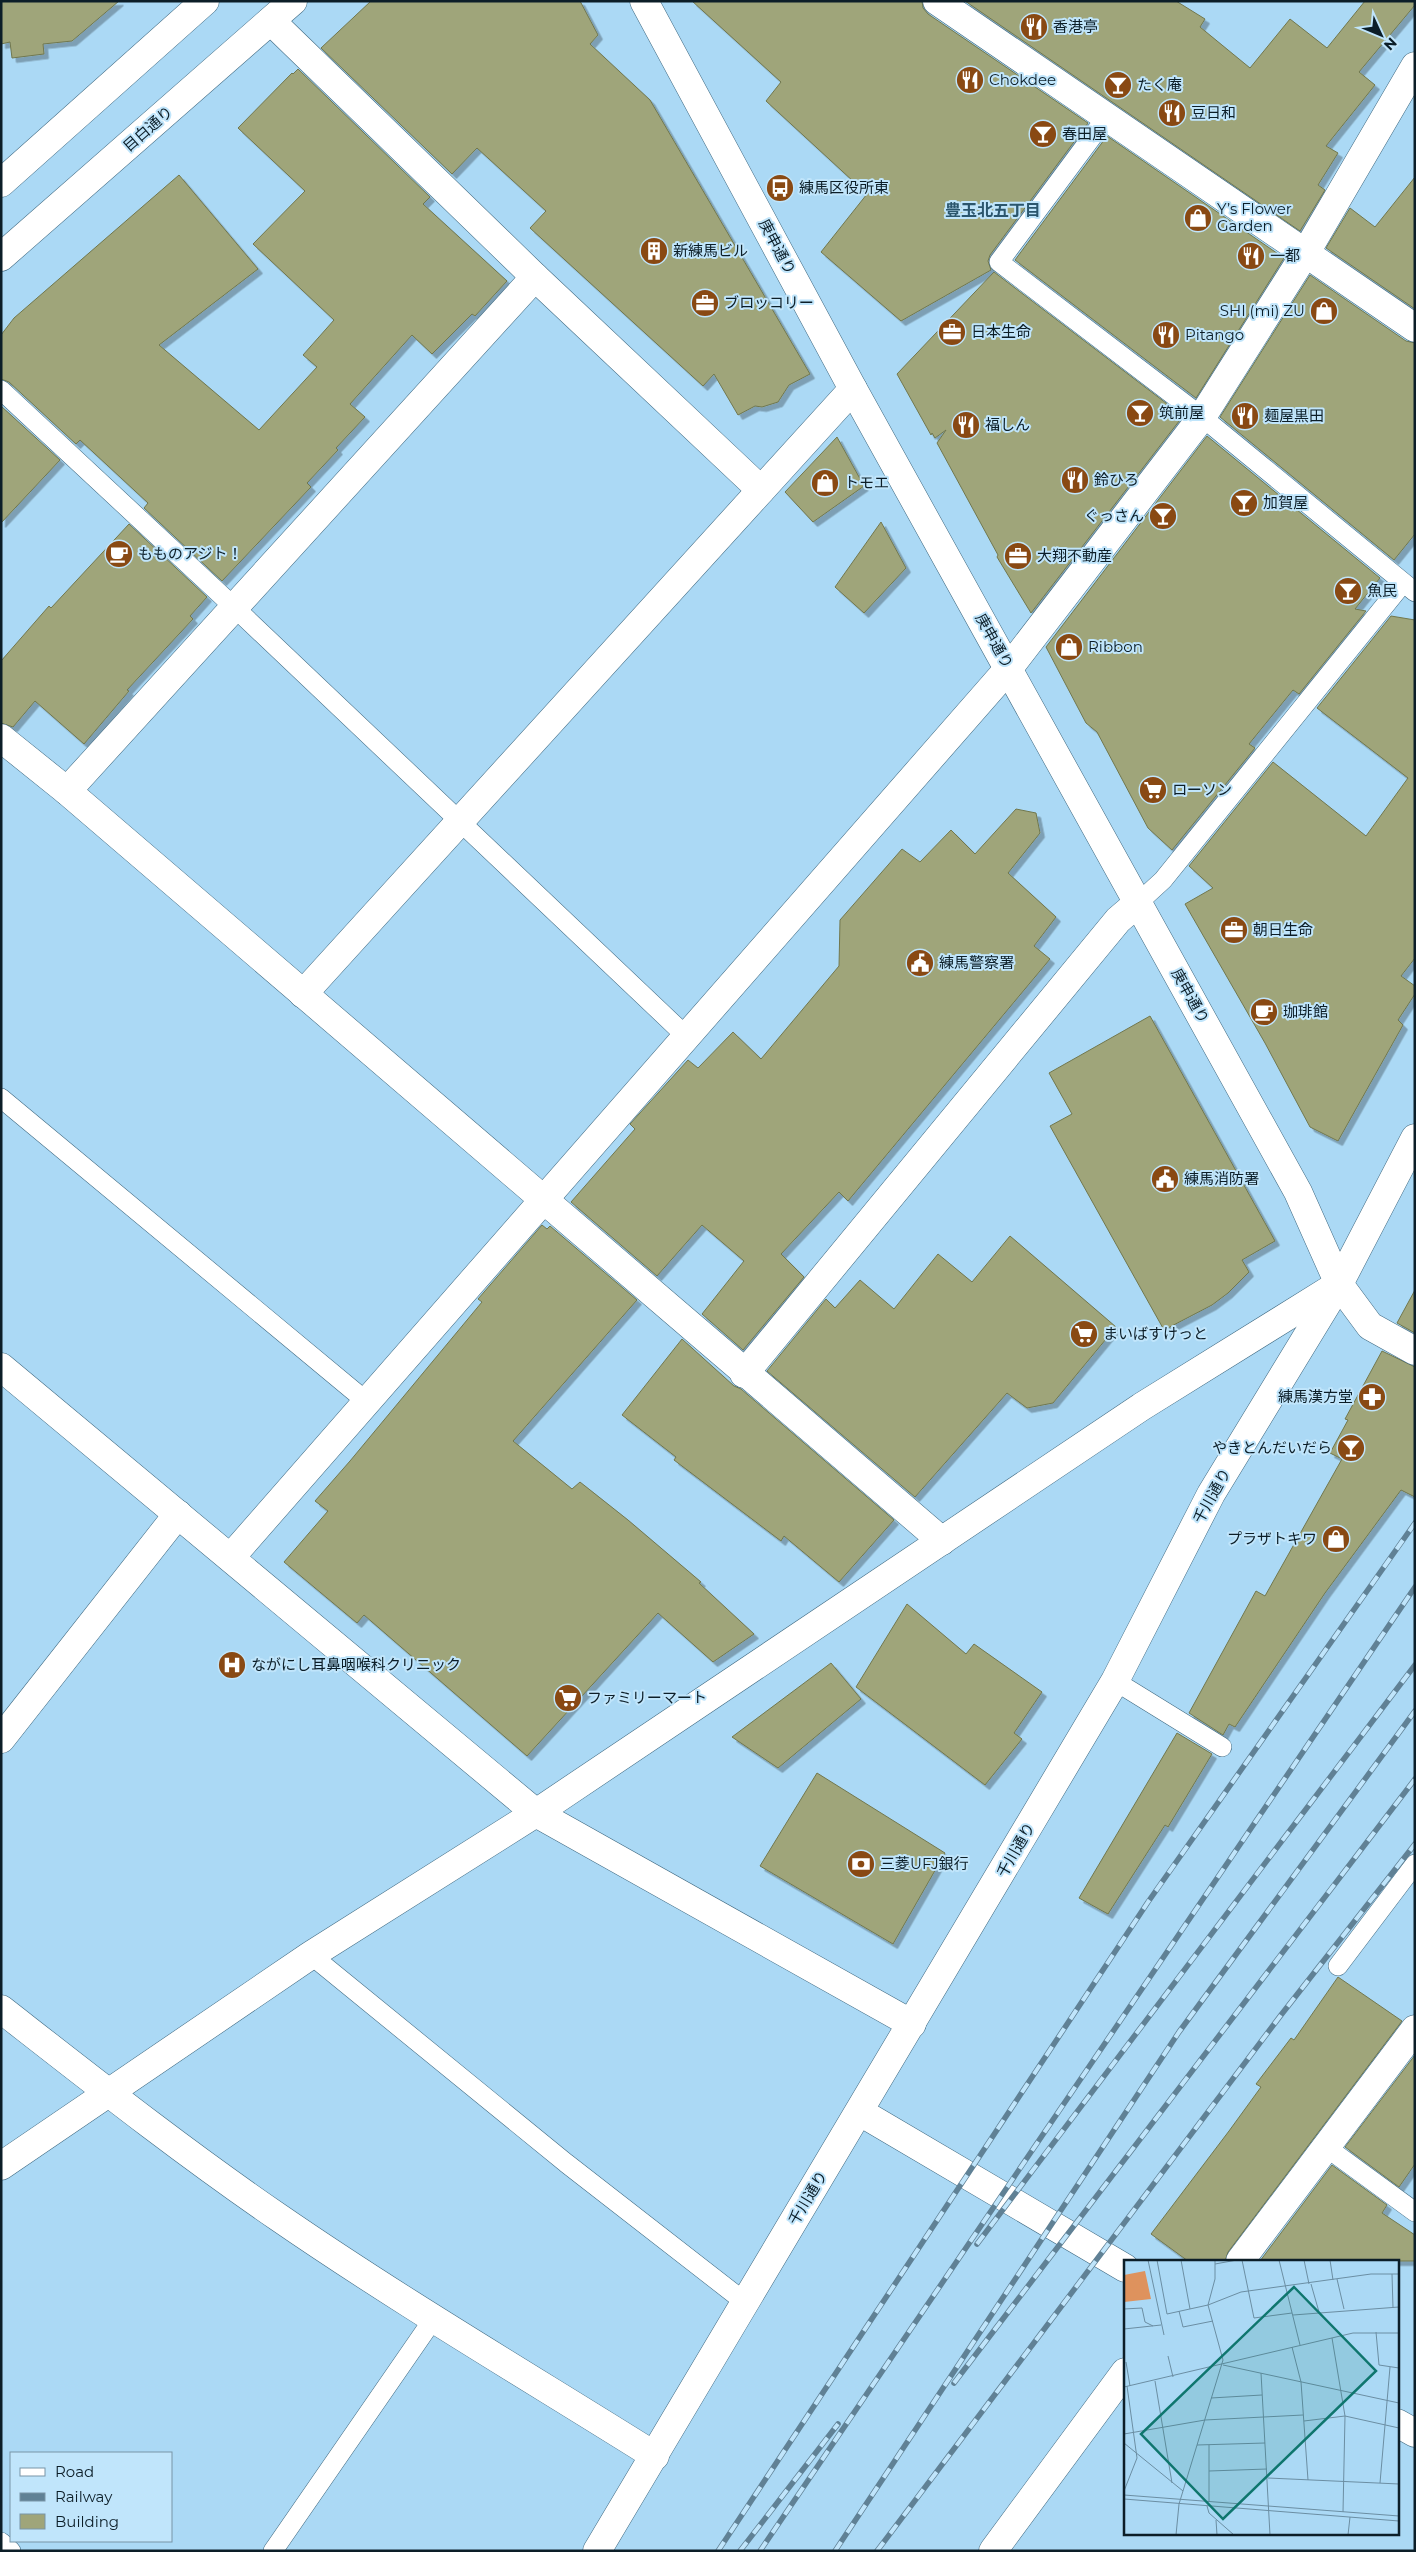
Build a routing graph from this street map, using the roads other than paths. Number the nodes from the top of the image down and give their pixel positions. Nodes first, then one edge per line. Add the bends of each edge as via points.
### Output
1 (205, 1) edge
2 (293, 1) edge
3 (644, 1) edge
4 (937, 1) edge
5 (271, 21) junction
6 (1415, 66) edge
7 (1106, 118) junction
8 (1, 183) edge
9 (1305, 254) junction
10 (1, 257) edge
11 (535, 277) junction
12 (1415, 328) edge
13 (853, 389) junction
14 (1, 390) edge
15 (1202, 417) junction
16 (761, 490) junction
17 (1409, 588) edge
18 (234, 607) junction
19 (1009, 668) junction
20 (1, 738) edge
21 (67, 790) junction
22 (460, 821) junction
23 (1139, 902) junction
24 (303, 994) junction
25 (687, 1037) junction
26 (1, 1098) edge
27 (1415, 1138) edge
28 (545, 1199) junction
29 (1339, 1284) junction
30 (1415, 1351) edge
31 (1, 1367) edge
32 (744, 1374) junction
33 (367, 1402) junction
34 (178, 1514) junction
35 (942, 1541) junction
36 (230, 1557) junction
37 (1115, 1681) junction
38 (1, 1739) edge
39 (1222, 1747) dead end
40 (536, 1813) junction
41 (1415, 1864) edge
42 (311, 1955) junction
43 (1338, 1966) dead end
44 (1, 2009) edge
45 (912, 2024) junction
46 (1415, 2029) edge
47 (109, 2094) junction
48 (860, 2112) junction
49 (1326, 2147) junction
50 (1, 2166) edge
51 (1415, 2212) edge
52 (1241, 2260) edge
53 (1124, 2267) edge
54 (746, 2304) junction
55 (434, 2318) junction
56 (1124, 2373) edge
57 (1398, 2424) edge
58 (1415, 2433) edge
59 (655, 2456) junction
60 (1, 2542) edge
61 (12, 2551) edge
62 (273, 2551) edge
63 (597, 2551) edge
64 (992, 2551) edge

1 - 8 street
2 - 5 street, 目白通り
3 - 13 street, 庚申通り
4 - 7 street
5 - 10 street, 目白通り
5 - 11 street
6 - 9 street
7 - 9 street
7 - 15 lane via 999,262
9 - 12 street
9 - 15 street
11 - 16 street
11 - 18 street
13 - 16 street
13 - 19 street, 庚申通り
14 - 18 lane
15 - 17 lane
15 - 19 street
16 - 22 street
17 - 23 lane via 1163,880
18 - 21 street
18 - 22 lane
19 - 23 street, 庚申通り
19 - 25 street
20 - 21 street
21 - 24 street
22 - 24 street
22 - 25 lane
23 - 29 street, 庚申通り via 1298,1192
23 - 32 street via 1118,920
24 - 28 street
25 - 28 street
26 - 33 lane
27 - 29 street, 千川通り
28 - 32 street
28 - 33 street
29 - 30 street, 庚申通り via 1370,1326
29 - 35 street via 1142,1407
29 - 37 street, 千川通り via 1211,1494
31 - 34 street
32 - 35 street
33 - 36 street
34 - 36 street
34 - 38 street
35 - 40 street
36 - 40 street
37 - 39 lane
37 - 45 street, 千川通り
40 - 42 street
40 - 45 street
41 - 43 lane
42 - 47 street
42 - 54 lane via 566,2163
44 - 47 street
45 - 48 street, 千川通り
46 - 49 street
47 - 50 street
47 - 55 street via 278,2217
48 - 53 street
48 - 54 street, 千川通り
49 - 51 lane
49 - 52 street
54 - 59 street, 千川通り
55 - 59 street
55 - 62 lane
56 - 64 street
57 - 58 street
59 - 63 street, 千川通り
60 - 61 lane

